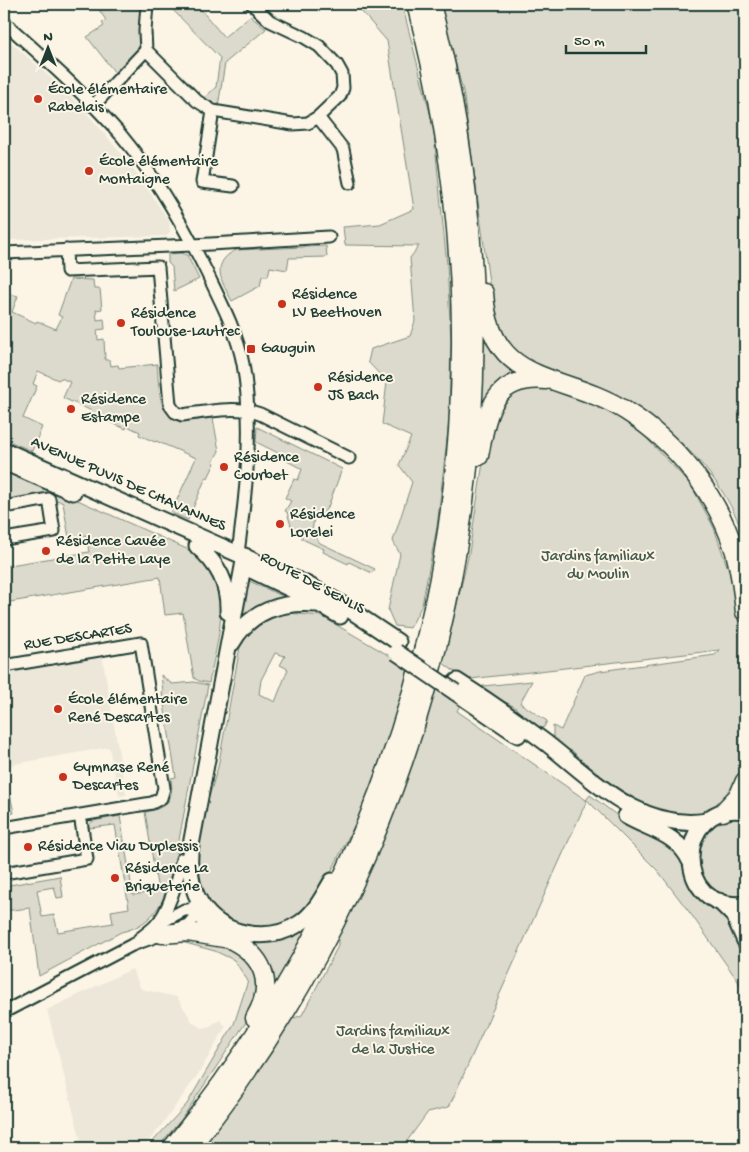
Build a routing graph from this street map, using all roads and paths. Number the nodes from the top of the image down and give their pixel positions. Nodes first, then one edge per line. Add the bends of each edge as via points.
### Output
1 (147, 4) edge
2 (252, 4) edge
3 (416, 4) edge
4 (430, 4) edge
5 (4, 22) edge
6 (146, 50) junction
7 (93, 106) junction
8 (213, 111) junction
9 (318, 117) junction
10 (459, 137) junction
11 (350, 183) dead end
12 (232, 186) dead end
13 (329, 237) dead end
14 (193, 245) junction
15 (66, 250) junction
16 (4, 253) edge
17 (556, 381) junction
18 (248, 410) junction
19 (4, 450) edge
20 (349, 458) dead end
21 (4, 462) edge
22 (702, 485) junction
23 (4, 507) edge
24 (4, 539) edge
25 (197, 546) junction
26 (745, 552) edge
27 (241, 560) junction
28 (454, 569) junction
29 (325, 606) junction
30 (228, 612) junction
31 (745, 612) edge
32 (397, 647) junction
33 (227, 655) junction
34 (4, 666) edge
35 (456, 687) junction
36 (745, 781) edge
37 (376, 800) junction
38 (745, 811) edge
39 (723, 812) junction
40 (80, 815) junction
41 (706, 821) junction
42 (4, 828) edge
43 (182, 859) junction
44 (690, 861) junction
45 (4, 873) edge
46 (719, 901) junction
47 (745, 904) edge
48 (200, 905) junction
49 (159, 930) junction
50 (231, 940) junction
51 (745, 941) edge
52 (4, 1012) edge
53 (204, 1109) junction
54 (172, 1148) edge
55 (190, 1148) edge

1 - 6 street
2 - 9 street via 270,21 314,42 340,70 343,83 340,96
3 - 37 highway via 439,102 454,200 460,288 460,398 447,531 435,601 411,700
4 - 10 highway via 446,64
5 - 7 street
6 - 7 street
6 - 8 street
7 - 14 street via 122,136 148,171
8 - 9 street via 300,124
8 - 12 street via 202,182
9 - 11 street via 343,149
10 - 17 highway via 478,215 484,305 489,327 499,345 515,362
10 - 28 highway via 471,234 475,340 469,456
13 - 14 street
14 - 15 street
14 - 18 street via 236,338
15 - 16 street
15 - 18 street via 67,271 158,267 172,410 182,415
17 - 22 highway via 600,396 636,417 676,451
17 - 28 highway via 517,383 490,406
18 - 20 street
18 - 27 street
19 - 27 main road, AVENUE PUVIS DE CHAVANNES
21 - 25 main road, AVENUE PUVIS DE CHAVANNES
22 - 26 highway via 730,518
22 - 31 highway via 722,519 734,551
23 - 24 street via 49,499 54,530
25 - 27 main road, AVENUE PUVIS DE CHAVANNES
25 - 30 main road via 220,572 227,590
27 - 29 main road, ROUTE DE SENLIS
27 - 30 main road
27 - 32 main road, ROUTE DE SENLIS via 316,589
27 - 33 main road
28 - 55 highway via 444,621 414,733 362,869 291,1004 243,1077
29 - 32 main road, ROUTE DE SENLIS
29 - 33 main road via 293,603 265,610 242,628
30 - 43 main road
32 - 35 main road, bridge
33 - 48 main road via 190,854 189,866
34 - 40 street, RUE DESCARTES via 141,643 164,782 163,794 157,802
35 - 41 main road via 506,713 632,808 671,822
35 - 44 main road via 617,810 675,840
36 - 39 highway via 740,794
37 - 48 main road via 321,899 297,925 280,932 252,934 225,926
37 - 53 highway via 339,886 297,966
38 - 39 main road
39 - 41 main road
40 - 42 street, RUE DESCARTES
40 - 45 street via 87,859
41 - 44 main road via 694,839
43 - 48 main road via 184,885 189,897
43 - 49 street
44 - 46 main road via 699,885
46 - 47 main road
46 - 51 main road via 734,916
48 - 49 street via 184,910
48 - 50 highway via 214,928
49 - 50 highway
49 - 52 street
50 - 53 highway via 259,963 265,980 265,996
53 - 54 highway

